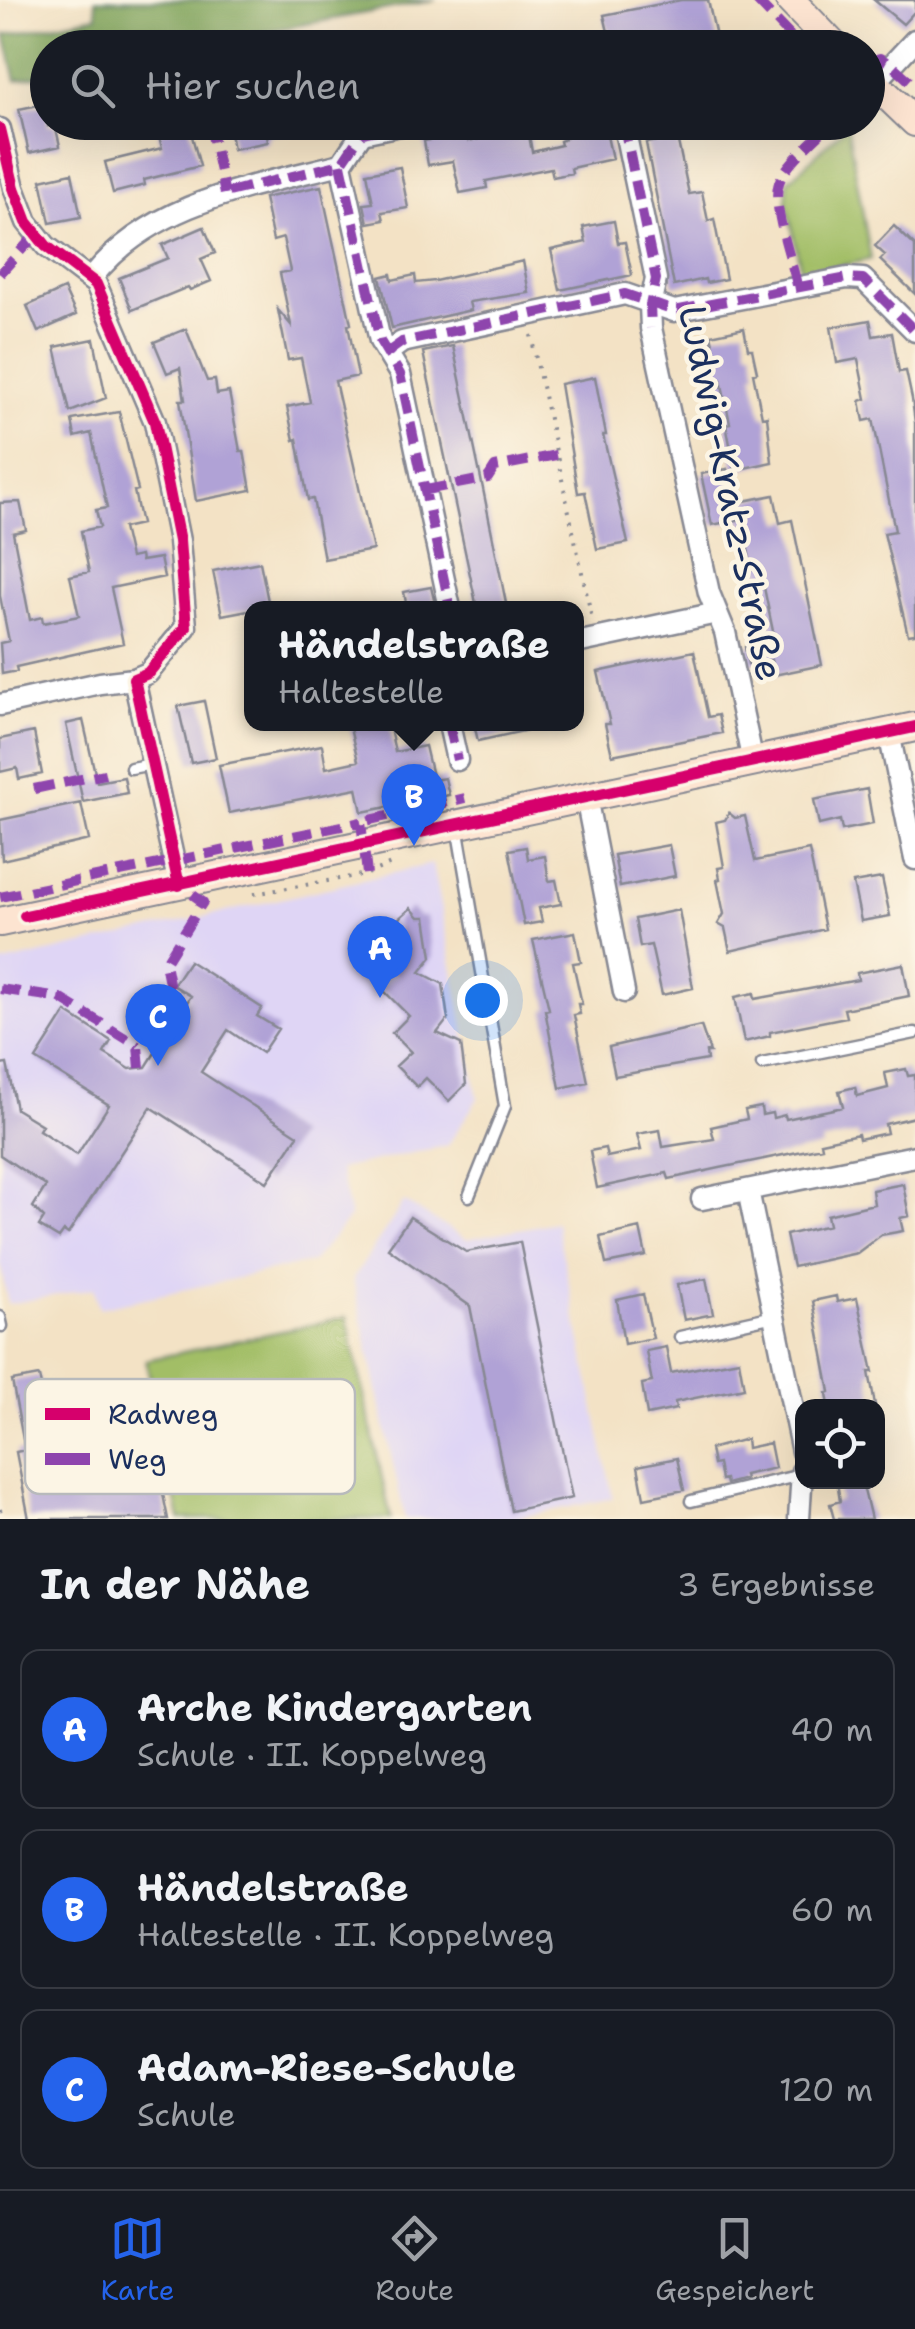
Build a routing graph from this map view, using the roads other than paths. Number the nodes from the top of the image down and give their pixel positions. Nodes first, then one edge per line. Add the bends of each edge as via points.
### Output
1 (790, 0) edge
2 (819, 30) edge
3 (915, 40) edge
4 (885, 68) edge
5 (885, 94) edge
6 (915, 122) edge
7 (0, 129) edge
8 (357, 140) edge
9 (627, 140) edge
10 (342, 164) junction
11 (91, 279) junction
12 (650, 305) junction
13 (915, 331) edge
14 (388, 352) junction
15 (449, 601) edge
16 (717, 613) junction
17 (586, 641) edge
18 (134, 679) junction
19 (0, 704) edge
20 (902, 730) edge
21 (451, 731) edge
22 (457, 760) dead end
23 (753, 762) junction
24 (586, 798) junction
25 (457, 825) junction
26 (915, 859) edge
27 (178, 885) junction
28 (0, 922) edge
29 (624, 992) dead end
30 (915, 1033) edge
31 (762, 1064) dead end
32 (915, 1156) edge
33 (748, 1190) junction
34 (469, 1196) dead end
35 (702, 1199) dead end
36 (776, 1316) junction
37 (680, 1336) dead end
38 (795, 1415) edge
39 (795, 1475) edge
40 (801, 1489) edge
41 (691, 1500) dead end
42 (799, 1519) edge

1 - 2 street
3 - 4 street
5 - 6 street
7 - 11 street via 27,222 46,246
8 - 10 street
9 - 12 street, Ludwig-Kratz-Straße via 656,280
10 - 11 street via 229,192 159,222
10 - 14 street via 376,325
11 - 18 street via 155,422 179,541 186,626 148,673
12 - 13 street via 674,311 797,285 863,279
12 - 14 street via 625,294 402,342
12 - 16 street, Ludwig-Kratz-Straße
14 - 15 street via 400,374
16 - 17 street
16 - 23 street, Ludwig-Kratz-Straße
18 - 19 street
18 - 27 street via 142,766
20 - 23 street
20 - 26 street
21 - 22 street
23 - 24 street
24 - 25 street
24 - 29 street
25 - 27 street
25 - 34 lane via 504,1106
27 - 28 street
30 - 31 lane
32 - 33 street
33 - 35 street
33 - 36 street
36 - 37 lane
36 - 38 street
39 - 41 lane
40 - 42 street

